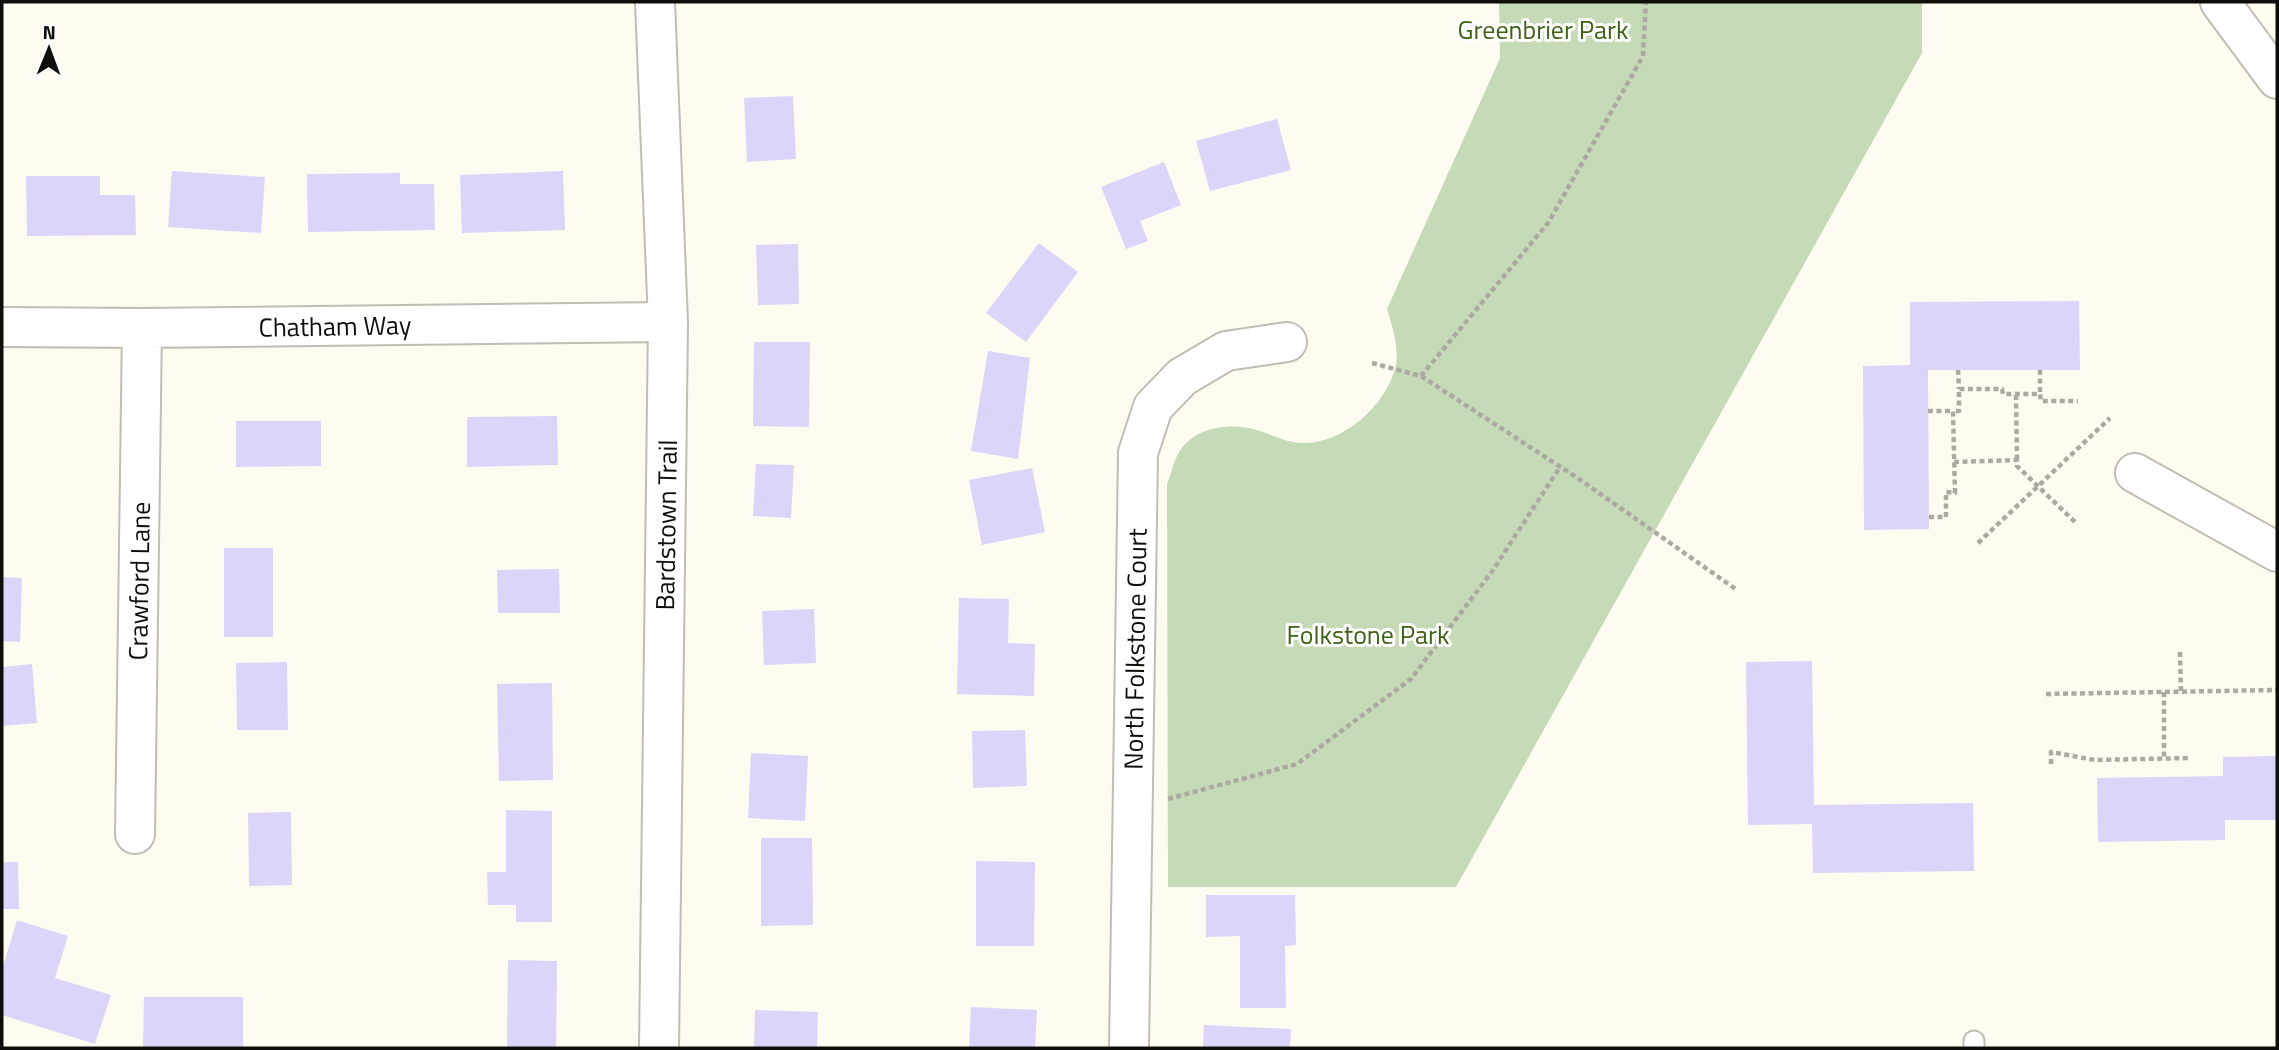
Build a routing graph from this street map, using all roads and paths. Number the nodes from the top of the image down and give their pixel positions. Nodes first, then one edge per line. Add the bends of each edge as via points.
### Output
1 (655, 2) edge
2 (1646, 2) edge
3 (2220, 2) edge
4 (2277, 79) edge
5 (668, 322) junction
6 (2, 327) edge
7 (142, 328) junction
8 (1287, 342) dead end
9 (1372, 363) dead end
10 (1958, 370) dead end
11 (2040, 370) dead end
12 (1421, 376) junction
13 (1959, 389) junction
14 (2040, 394) junction
15 (2016, 395) junction
16 (2078, 401) dead end
17 (1928, 411) dead end
18 (1953, 411) junction
19 (2110, 418) dead end
20 (2017, 460) junction
21 (1954, 462) junction
22 (1560, 467) junction
23 (2135, 473) dead end
24 (2038, 486) junction
25 (1929, 517) dead end
26 (2076, 523) dead end
27 (1978, 543) dead end
28 (2277, 552) edge
29 (1737, 590) dead end
30 (2180, 652) dead end
31 (2277, 690) edge
32 (2164, 692) junction
33 (2181, 692) junction
34 (2046, 694) dead end
35 (2164, 758) junction
36 (2189, 758) dead end
37 (2051, 764) dead end
38 (1161, 801) dead end
39 (135, 834) dead end
40 (659, 1048) edge
41 (1129, 1048) edge

1 - 5 main road, Bardstown Trail
2 - 12 path via 1643,56 1548,223
3 - 4 main road
5 - 7 main road, Chatham Way
5 - 40 main road, Bardstown Trail
6 - 7 main road, Chatham Way
7 - 39 main road, Crawford Lane
8 - 41 main road, North Folkstone Court via 1226,351 1182,377 1153,407 1138,453
9 - 12 path
10 - 13 path
11 - 14 path
12 - 22 path
13 - 15 path via 2003,389 2003,394
13 - 18 path via 1959,411
14 - 15 path
14 - 16 path via 2041,401
15 - 20 path
17 - 18 path
18 - 21 path
19 - 24 path
20 - 21 path
20 - 24 path via 2017,466
21 - 25 path via 1955,492 1946,492 1946,517
22 - 29 path
22 - 38 path via 1493,570 1411,679 1297,764
23 - 28 main road
24 - 26 path
24 - 27 path
30 - 33 path
31 - 33 path
32 - 33 path
32 - 34 path
32 - 35 path
35 - 36 path
35 - 37 path via 2095,760 2051,752

